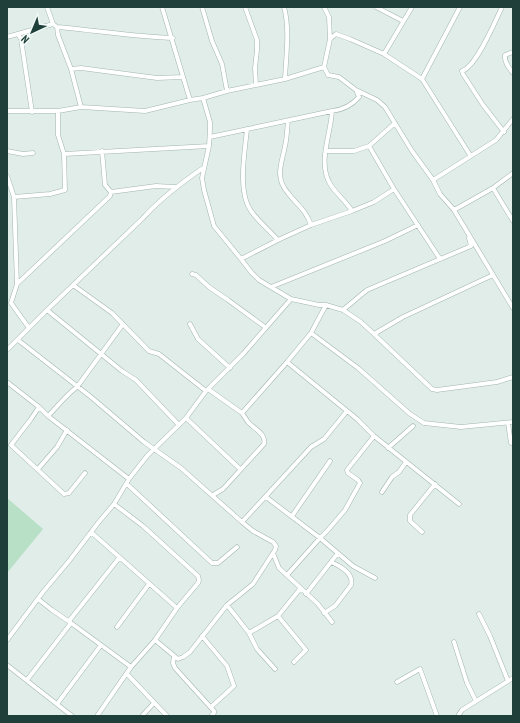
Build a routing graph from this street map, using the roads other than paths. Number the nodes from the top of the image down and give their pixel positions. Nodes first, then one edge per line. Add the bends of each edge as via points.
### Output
1 (47, 7) edge
2 (162, 7) edge
3 (202, 7) edge
4 (245, 7) edge
5 (284, 7) edge
6 (324, 7) edge
7 (376, 7) edge
8 (412, 7) edge
9 (460, 7) edge
10 (502, 7) edge
11 (403, 21) junction
12 (55, 26) junction
13 (18, 34) junction
14 (7, 37) edge
15 (173, 38) junction
16 (330, 38) junction
17 (513, 52) edge
18 (384, 54) junction
19 (324, 67) junction
20 (71, 69) junction
21 (513, 73) edge
22 (183, 77) junction
23 (422, 79) junction
24 (285, 80) junction
25 (256, 84) junction
26 (356, 90) junction
27 (227, 91) junction
28 (203, 98) junction
29 (190, 100) junction
30 (81, 107) junction
31 (7, 111) edge
32 (58, 111) junction
33 (332, 111) junction
34 (32, 112) junction
35 (513, 119) edge
36 (288, 121) junction
37 (395, 124) junction
38 (247, 129) junction
39 (504, 132) junction
40 (210, 137) junction
41 (209, 146) junction
42 (369, 146) junction
43 (7, 151) edge
44 (102, 151) junction
45 (326, 151) junction
46 (33, 153) dead end
47 (64, 154) junction
48 (470, 156) junction
49 (203, 168) junction
50 (513, 173) edge
51 (7, 176) edge
52 (433, 180) junction
53 (175, 187) junction
54 (493, 188) junction
55 (394, 189) junction
56 (111, 192) junction
57 (14, 197) junction
58 (454, 210) junction
59 (352, 211) junction
60 (513, 221) edge
61 (311, 225) junction
62 (418, 225) junction
63 (469, 237) junction
64 (278, 240) junction
65 (240, 259) junction
66 (440, 259) junction
67 (192, 274) dead end
68 (493, 275) junction
69 (17, 284) junction
70 (73, 285) junction
71 (271, 287) junction
72 (291, 299) junction
73 (326, 305) junction
74 (513, 308) edge
75 (47, 310) junction
76 (343, 310) junction
77 (123, 324) junction
78 (190, 324) dead end
79 (265, 327) junction
80 (29, 328) junction
81 (311, 333) junction
82 (374, 334) junction
83 (18, 340) junction
84 (7, 350) edge
85 (102, 354) junction
86 (287, 362) junction
87 (230, 368) junction
88 (513, 377) edge
89 (9, 383) edge
90 (77, 387) junction
91 (7, 389) edge
92 (207, 390) junction
93 (39, 407) junction
94 (347, 411) junction
95 (242, 413) junction
96 (48, 416) junction
97 (186, 418) junction
98 (511, 423) edge
99 (180, 425) junction
100 (413, 426) dead end
101 (67, 430) junction
102 (374, 436) junction
103 (511, 443) dead end
104 (388, 448) junction
105 (153, 449) junction
106 (330, 461) dead end
107 (406, 462) junction
108 (38, 469) junction
109 (240, 469) junction
110 (85, 473) dead end
111 (130, 479) junction
112 (127, 484) junction
113 (435, 484) junction
114 (382, 492) dead end
115 (212, 495) junction
116 (266, 497) junction
117 (114, 504) junction
118 (459, 504) dead end
119 (292, 516) junction
120 (242, 522) junction
121 (91, 532) junction
122 (422, 532) dead end
123 (320, 538) junction
124 (237, 547) dead end
125 (273, 553) junction
126 (338, 553) junction
127 (119, 558) junction
128 (331, 562) junction
129 (287, 576) junction
130 (375, 578) dead end
131 (149, 584) junction
132 (300, 589) junction
133 (306, 594) junction
134 (38, 599) junction
135 (227, 605) junction
136 (177, 608) junction
137 (324, 613) junction
138 (479, 614) dead end
139 (278, 616) junction
140 (70, 622) junction
141 (332, 622) dead end
142 (117, 627) dead end
143 (249, 633) junction
144 (202, 636) junction
145 (7, 640) edge
146 (155, 640) junction
147 (454, 642) dead end
148 (101, 645) junction
149 (174, 656) junction
150 (294, 662) dead end
151 (7, 665) edge
152 (131, 667) junction
153 (275, 669) dead end
154 (127, 674) junction
155 (513, 678) edge
156 (27, 680) junction
157 (508, 681) junction
158 (397, 682) dead end
159 (154, 702) junction
160 (476, 702) junction
161 (57, 704) junction
162 (211, 707) junction
163 (72, 716) edge
164 (97, 716) edge
165 (142, 716) edge
166 (167, 716) edge
167 (211, 716) edge
168 (437, 716) edge
169 (458, 716) edge

1 - 12 street
2 - 15 street
3 - 27 street via 222,64
4 - 25 street via 257,40
5 - 24 street via 287,28
6 - 16 street via 329,17
7 - 11 street
8 - 11 street
9 - 23 street
10 - 39 street via 475,60 467,70 462,71
11 - 18 street
12 - 13 street
12 - 15 street via 147,38
12 - 20 street
13 - 14 street
13 - 34 street via 21,39
15 - 22 street
16 - 18 street via 336,34 340,35
16 - 19 street
17 - 21 street via 504,57
18 - 23 street
19 - 24 street
19 - 26 street via 328,75 339,77
20 - 22 street via 81,68 156,78
20 - 30 street
22 - 29 street
23 - 48 street
24 - 25 street
25 - 27 street
26 - 33 street via 359,97 352,105
26 - 37 street via 382,104
27 - 28 street
28 - 29 street
28 - 40 street via 210,122
29 - 30 street via 145,111
30 - 32 street
31 - 34 street
32 - 34 street
32 - 47 street via 58,135
33 - 36 street
33 - 45 street
35 - 39 street
36 - 38 street
36 - 61 street via 286,145 280,164 280,180 308,216
37 - 42 street
37 - 52 street
38 - 40 street
38 - 64 street via 242,177 246,201 250,210
39 - 48 street
40 - 41 street
41 - 44 street
41 - 49 street
42 - 45 street via 354,151
42 - 55 street
43 - 46 street
44 - 47 street
44 - 56 street via 105,185
45 - 59 street via 325,168 328,181
47 - 57 street via 65,190
48 - 52 street
49 - 53 street
49 - 65 street via 204,190 214,226
50 - 54 street
51 - 57 street
52 - 58 street via 440,194
53 - 56 street via 156,186
53 - 70 street
54 - 58 street
54 - 60 street
55 - 59 street via 374,202
55 - 62 street
56 - 69 street via 92,214
57 - 69 street
58 - 63 street
59 - 61 street
61 - 64 street
62 - 66 street
62 - 71 street
63 - 66 street via 471,246
63 - 68 street
64 - 65 street
65 - 71 street via 259,280
66 - 76 street via 367,290
67 - 79 street via 196,274 209,287
68 - 74 street
68 - 82 street via 403,317
69 - 80 street via 11,303
70 - 75 street
70 - 77 street
71 - 72 street
72 - 73 street
72 - 79 street
73 - 76 street
73 - 81 street
75 - 80 street
75 - 85 street
76 - 82 street
77 - 85 street
77 - 92 street via 149,351 159,354
78 - 87 street via 198,339
79 - 87 street
80 - 83 street
81 - 86 street
81 - 98 street via 424,423 461,427
82 - 88 street via 432,389 497,382
83 - 84 street
83 - 90 street
85 - 90 street
85 - 99 street via 122,372 136,380
86 - 94 street
86 - 95 street
87 - 92 street
89 - 91 street
89 - 93 street
90 - 96 street
90 - 105 street
92 - 95 street
92 - 97 street
93 - 96 street
93 - 108 street via 11,445
94 - 102 street
94 - 116 street via 324,439 311,448
95 - 109 street via 265,441 260,450
96 - 101 street
97 - 99 street
97 - 109 street
98 - 103 street
99 - 105 street
100 - 104 street
101 - 108 street via 57,448
101 - 111 street
102 - 104 street
102 - 123 street via 347,470 360,483 345,510
104 - 107 street
105 - 111 street
105 - 115 street via 181,468
106 - 119 street
107 - 113 street
107 - 114 street
108 - 110 street via 64,494 69,493
109 - 115 street via 223,489
111 - 112 street
112 - 117 street
112 - 124 street via 212,563 218,563
113 - 118 street
113 - 122 street via 410,515 410,521
115 - 120 street
116 - 119 street
116 - 120 street
117 - 121 street
117 - 136 street via 143,526 198,576 198,583
119 - 123 street
120 - 125 street via 273,542 276,546
121 - 127 street
121 - 134 street
123 - 126 street
123 - 129 street
125 - 129 street via 279,568
125 - 135 street via 253,584
126 - 128 street
126 - 130 street via 353,566
127 - 131 street
127 - 140 street
128 - 133 street
128 - 137 street via 346,570 352,581 335,606
129 - 132 street
131 - 136 street
131 - 142 street
132 - 133 street
132 - 139 street
133 - 137 street
134 - 140 street
134 - 145 street
135 - 143 street
135 - 144 street
136 - 146 street
137 - 141 street
138 - 157 street
139 - 143 street
139 - 150 street via 306,650
140 - 148 street
140 - 156 street
143 - 153 street via 257,649
144 - 149 street via 183,657 178,659
144 - 162 street via 227,666 234,686
146 - 149 street
146 - 152 street
147 - 160 street
148 - 152 street
148 - 161 street
149 - 162 street via 175,668
151 - 156 street
152 - 154 street
154 - 159 street
154 - 164 street
155 - 157 street
156 - 161 street
157 - 160 street
158 - 168 street via 420,669
159 - 165 street
159 - 166 street
160 - 169 street via 462,710
161 - 163 street
162 - 167 street via 214,711

